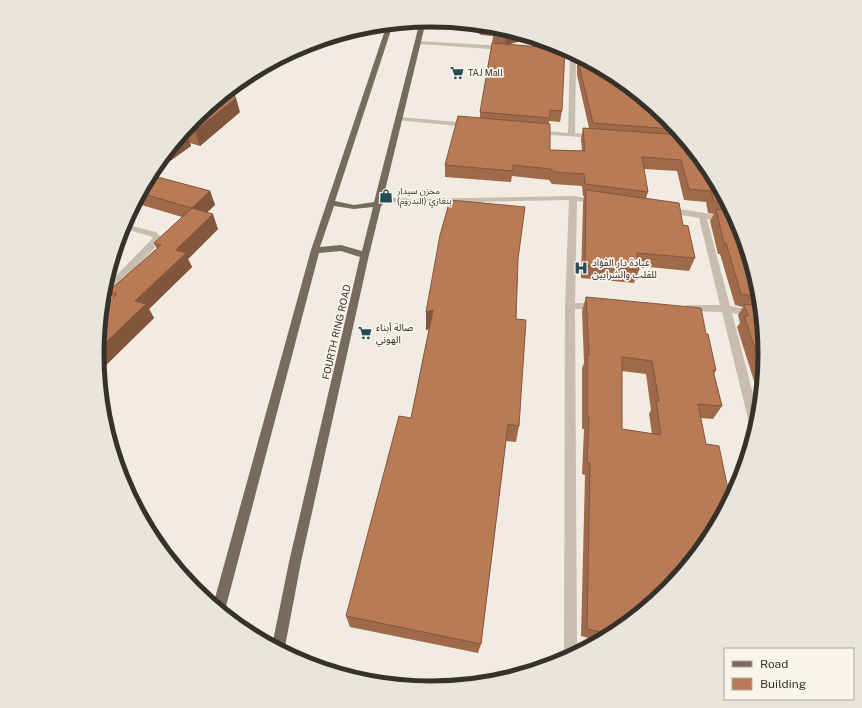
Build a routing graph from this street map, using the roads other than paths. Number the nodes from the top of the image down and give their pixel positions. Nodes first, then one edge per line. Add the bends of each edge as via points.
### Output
1 (422, 27) edge
2 (388, 30) edge
3 (419, 42) junction
4 (514, 48) edge
5 (546, 50) edge
6 (552, 51) edge
7 (573, 60) edge
8 (399, 118) junction
9 (477, 126) edge
10 (532, 132) edge
11 (571, 135) junction
12 (602, 138) edge
13 (573, 198) junction
14 (379, 202) junction
15 (603, 202) edge
16 (331, 203) junction
17 (657, 209) edge
18 (702, 215) junction
19 (729, 220) edge
20 (130, 228) edge
21 (315, 250) junction
22 (365, 255) junction
23 (111, 286) edge
24 (570, 306) junction
25 (609, 307) edge
26 (679, 308) edge
27 (725, 309) junction
28 (755, 313) edge
29 (753, 414) edge
30 (221, 604) edge
31 (279, 643) edge
32 (570, 650) edge

1 - 3 main road, FOURTH RING ROAD
2 - 16 main road
3 - 4 street
3 - 8 main road, FOURTH RING ROAD
5 - 6 street
7 - 11 street
8 - 9 street
8 - 14 main road, FOURTH RING ROAD
10 - 11 street
11 - 12 street
13 - 14 street
13 - 15 street
13 - 24 street
14 - 16 main road via 354,207
14 - 22 main road, FOURTH RING ROAD
16 - 21 main road
17 - 18 street
18 - 19 street
18 - 27 street
20 - 23 street via 153,234 158,238
21 - 22 main road via 341,248
21 - 30 main road
22 - 31 main road, FOURTH RING ROAD via 296,555
24 - 25 street
24 - 32 street
26 - 27 street
27 - 28 street
27 - 29 street

